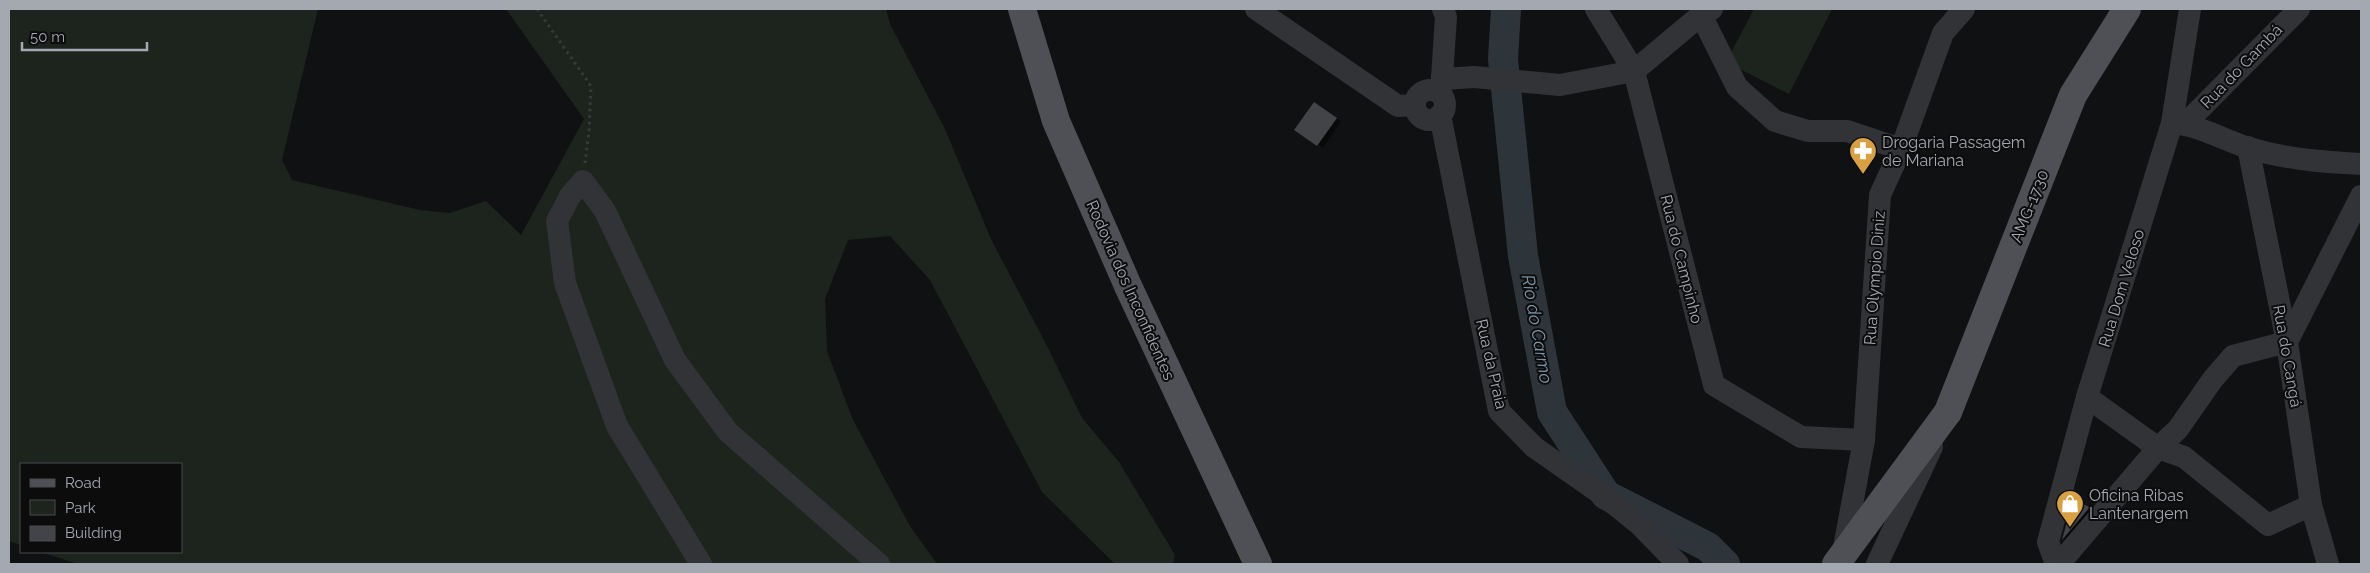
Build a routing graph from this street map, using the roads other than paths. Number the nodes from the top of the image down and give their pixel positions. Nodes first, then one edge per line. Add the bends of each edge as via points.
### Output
1 (1022, 9) edge
2 (1256, 9) edge
3 (1443, 9) edge
4 (1596, 9) edge
5 (1964, 9) edge
6 (2126, 9) edge
7 (2190, 9) edge
8 (2299, 9) edge
9 (1707, 12) edge
10 (1634, 71) junction
11 (1441, 96) junction
12 (2178, 123) junction
13 (2248, 147) junction
14 (1901, 149) junction
15 (2361, 164) edge
16 (2361, 196) edge
17 (2287, 342) junction
18 (2087, 396) junction
19 (1948, 412) junction
20 (1864, 440) junction
21 (2158, 448) junction
22 (2311, 505) junction
23 (701, 564) edge
24 (879, 564) edge
25 (1258, 564) edge
26 (1678, 564) edge
27 (1836, 564) edge
28 (1841, 564) edge
29 (1877, 564) edge
30 (2058, 564) edge
31 (2328, 564) edge

1 - 25 main road, Rodovia dos Inconfidentes via 1056,121 1128,286
2 - 11 street via 1398,106 1415,105 1422,92 1432,90
3 - 11 street, Rua da Praia via 1446,17
4 - 10 street, Rua do Campinho
5 - 14 street, Rua Olympio Diniz via 1943,33
6 - 19 main road, AMG-1730 via 2073,95
7 - 12 street, Rua Dom Veloso
8 - 12 street, Rua do Gambá
9 - 10 street
9 - 14 street via 1737,87 1775,121 1808,131 1847,131
10 - 11 street via 1560,85 1474,77
10 - 20 street, Rua do Campinho via 1714,385 1801,437
11 - 26 street, Rua da Praia via 1500,412 1534,447 1640,525
12 - 13 street
12 - 18 street, Rua Dom Veloso
13 - 15 street via 2318,162
13 - 17 street, Rua do Cangá
14 - 20 street, Rua Olympio Diniz via 1880,194
16 - 17 street
17 - 21 street via 2233,356 2213,378 2178,429
17 - 22 street, Rua do Cangá
18 - 21 street
18 - 30 street, Rua Dom Veloso via 2048,542
19 - 27 main road, AMG-1730, bridge
19 - 29 street
20 - 28 street, Rua Olympio Diniz
21 - 22 street via 2184,457 2268,525
21 - 30 street
22 - 31 street, Rua do Cangá
23 - 24 street via 616,426 565,284 556,221 583,181 605,211 675,360 728,432

